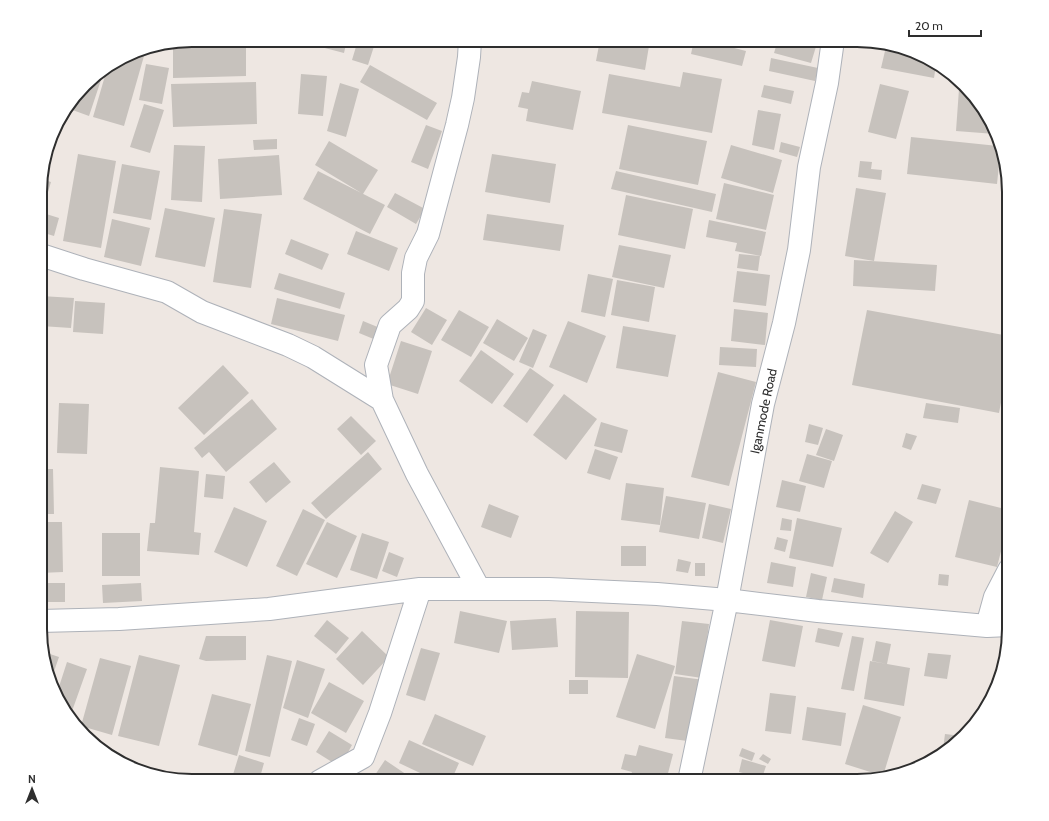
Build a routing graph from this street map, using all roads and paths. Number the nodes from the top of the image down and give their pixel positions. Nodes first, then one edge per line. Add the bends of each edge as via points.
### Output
1 (470, 47) edge
2 (832, 47) edge
3 (47, 257) edge
4 (376, 365) junction
5 (347, 379) junction
6 (382, 400) junction
7 (1002, 584) edge
8 (420, 589) junction
9 (479, 589) junction
10 (727, 600) junction
11 (47, 621) edge
12 (1002, 625) edge
13 (987, 626) junction
14 (333, 774) edge
15 (690, 774) edge

1 - 4 street via 457,125 428,234 416,258 413,301 390,325
2 - 10 street, Iganmode Road via 809,167 799,250 784,323 763,404
3 - 5 street via 167,292 202,312 313,357
4 - 5 street
4 - 6 street
5 - 6 street
6 - 9 street via 417,474
7 - 13 street via 995,597
8 - 9 street
8 - 11 street via 269,609 119,619
8 - 14 street via 380,713 362,758
9 - 10 street via 549,589
10 - 13 street
10 - 15 street, Iganmode Road
12 - 13 street

